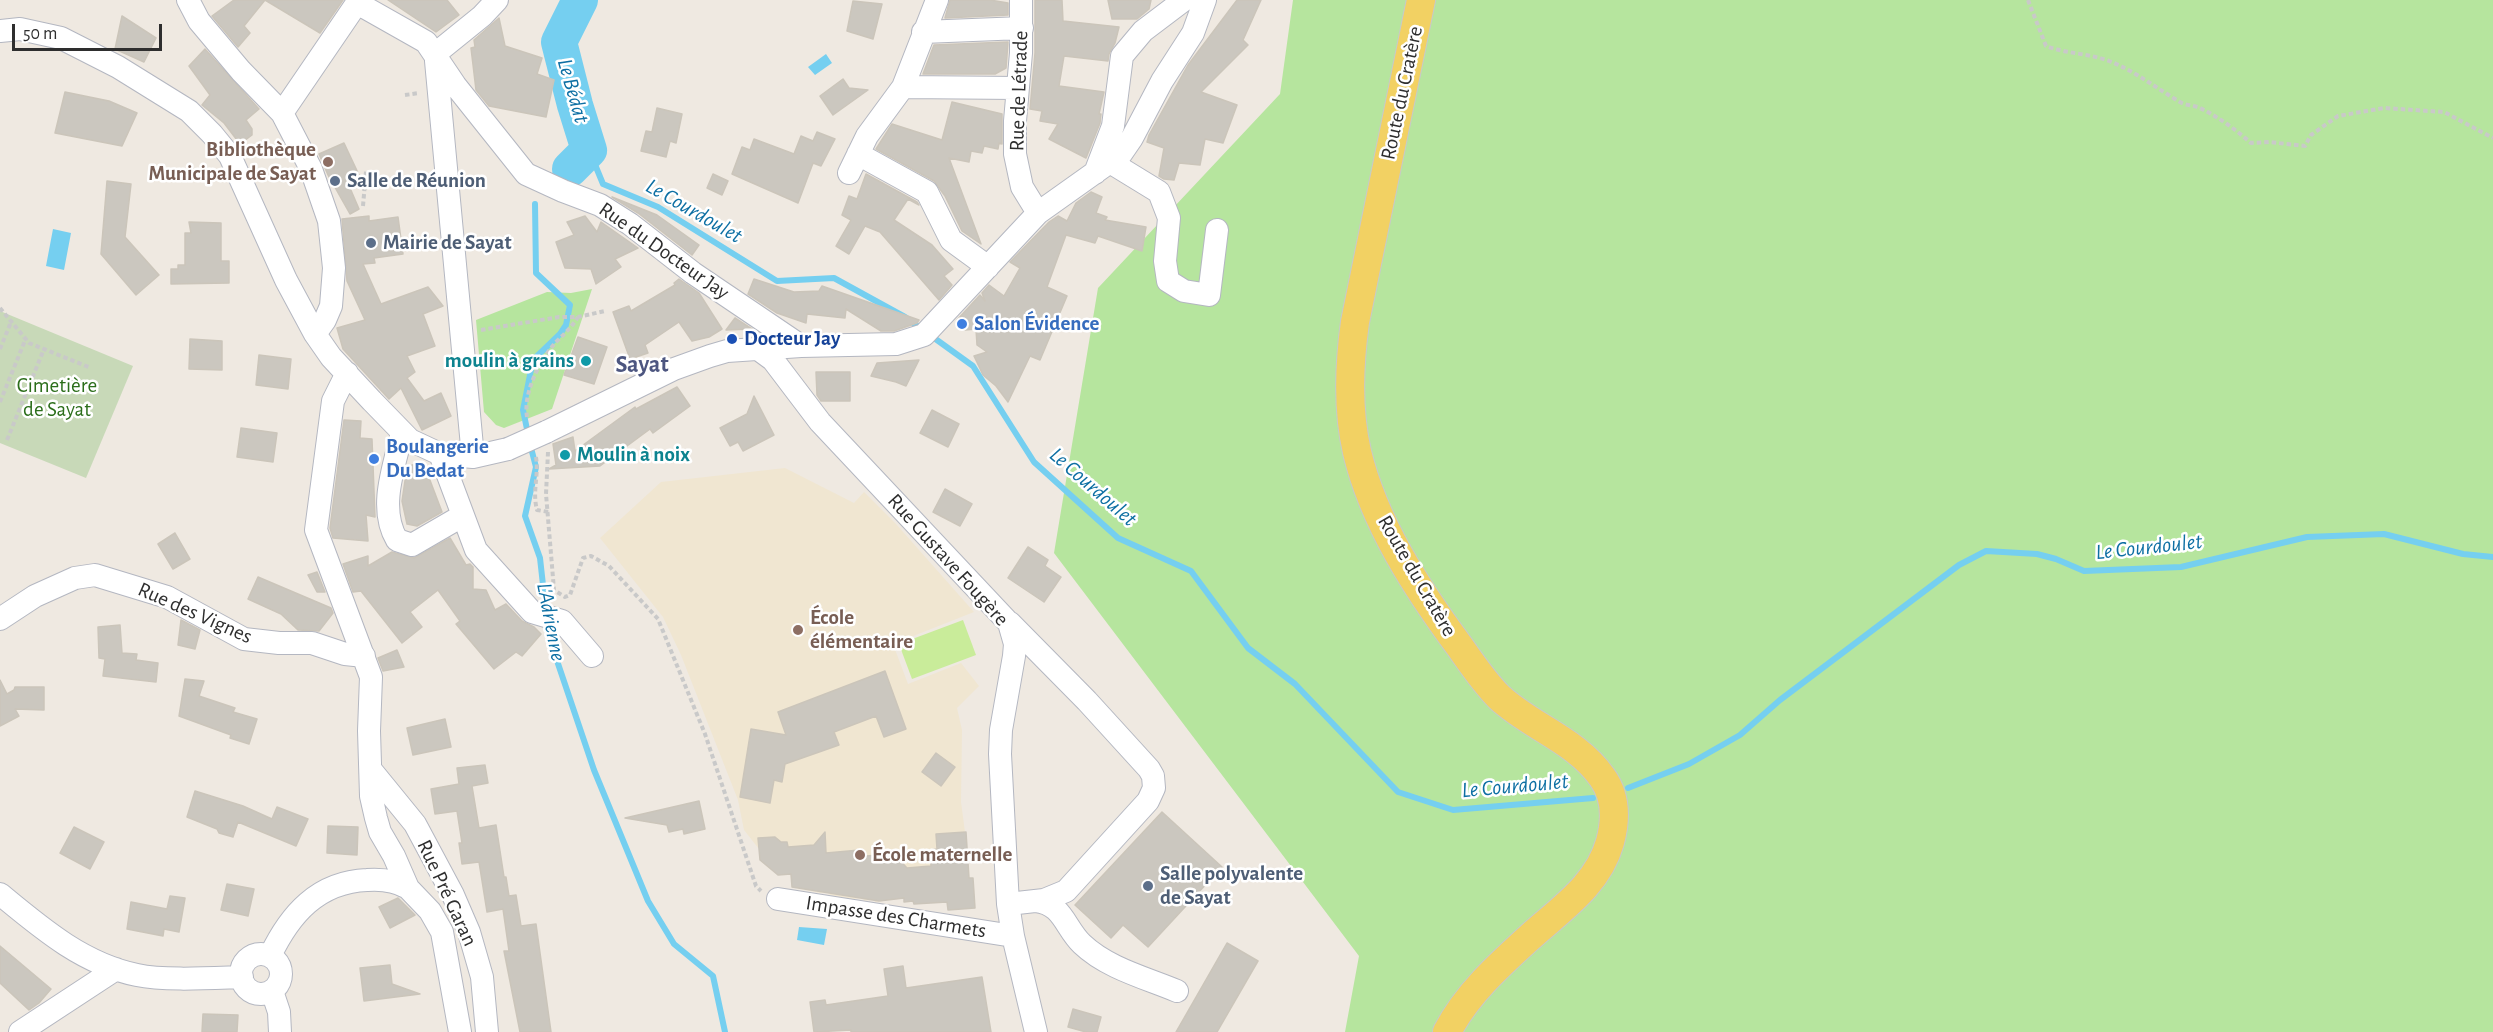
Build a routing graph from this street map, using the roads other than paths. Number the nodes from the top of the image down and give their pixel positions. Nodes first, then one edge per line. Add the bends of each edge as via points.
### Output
1 (188, 0) edge
2 (497, 0) edge
3 (937, 0) edge
4 (1021, 0) edge
5 (1184, 0) edge
6 (1205, 0) edge
7 (1421, 0) edge
8 (357, 1) edge
9 (1022, 28) junction
10 (0, 31) edge
11 (923, 32) junction
12 (435, 54) junction
13 (903, 87) junction
14 (1018, 88) junction
15 (282, 113) junction
16 (1102, 168) junction
17 (1038, 213) junction
18 (1217, 230) dead end
19 (988, 267) junction
20 (315, 334) junction
21 (801, 346) junction
22 (758, 349) junction
23 (347, 373) junction
24 (402, 433) junction
25 (440, 453) junction
26 (473, 457) junction
27 (462, 516) junction
28 (0, 619) edge
29 (1009, 623) junction
30 (364, 656) junction
31 (592, 656) dead end
32 (371, 770) junction
33 (408, 888) junction
34 (0, 894) edge
35 (778, 899) road end
36 (1036, 901) junction
37 (1008, 904) junction
38 (1013, 936) junction
39 (270, 956) junction
40 (116, 969) junction
41 (242, 977) junction
42 (272, 991) junction
43 (1177, 991) dead end
44 (20, 1032) edge
45 (280, 1032) edge
46 (460, 1032) edge
47 (487, 1032) edge
48 (1036, 1032) edge
49 (1447, 1032) edge

1 - 15 street via 199,21
2 - 12 street
3 - 11 street
4 - 9 street, Rue de Létrade
5 - 16 street via 1143,31 1122,56 1113,126
6 - 16 street via 1192,33 1128,146
7 - 49 main road, Route du Cratère via 1355,321 1350,389 1357,451 1390,536 1434,611 1499,696 1570,745 1602,777 1611,794 1614,818 1606,854 1594,878 1483,982 1462,1006
8 - 12 street, Rue du Docteur Jay via 426,42
8 - 15 street
9 - 11 street
9 - 14 street, Rue de Létrade
10 - 20 street via 20,29 61,38 118,67 189,111 213,134 230,156
11 - 13 street
12 - 21 street, Rue du Docteur Jay via 454,85 526,174 600,204
12 - 26 street
13 - 14 street
13 - 19 street via 867,136 854,164 927,192 951,240
14 - 17 street, Rue de Létrade via 1017,162 1022,187
15 - 20 street via 311,169 332,237 331,306
16 - 17 street
16 - 18 street via 1159,192 1169,218 1165,261 1168,281 1184,291 1209,296
17 - 19 street
19 - 21 street via 934,326 911,341
20 - 23 street
21 - 22 street
22 - 26 street, bridge via 728,351 694,360 508,449
22 - 29 street, Rue Gustave Fougère via 773,360 820,422
23 - 24 street
23 - 30 street via 333,401 316,530
24 - 25 street
24 - 27 street via 388,514 397,540 412,545
25 - 26 street
25 - 27 street
27 - 31 street via 476,550 532,612 562,621
28 - 30 street, Rue des Vignes via 35,596 75,578 95,575 167,597 249,641 312,643
29 - 36 street via 1154,776 1155,788 1149,801 1066,891
29 - 37 street, Rue Gustave Fougère via 1015,650 1000,754
30 - 32 street via 372,689
32 - 33 street via 371,796 380,832
32 - 47 street, Rue Pré Garan via 415,824 465,923 482,977
33 - 39 street via 374,880 327,889 313,896 293,916
33 - 46 street via 430,910 442,932
34 - 40 street via 51,936
35 - 38 street, Impasse des Charmets
36 - 37 street
36 - 43 street via 1060,912 1082,944 1100,957
37 - 38 street, Rue Gustave Fougère
38 - 48 street, Rue Gustave Fougère
39 - 41 street via 250,957 242,968
39 - 42 street via 281,972
40 - 41 street via 147,976
40 - 44 street
41 - 42 street via 252,991
42 - 45 street

